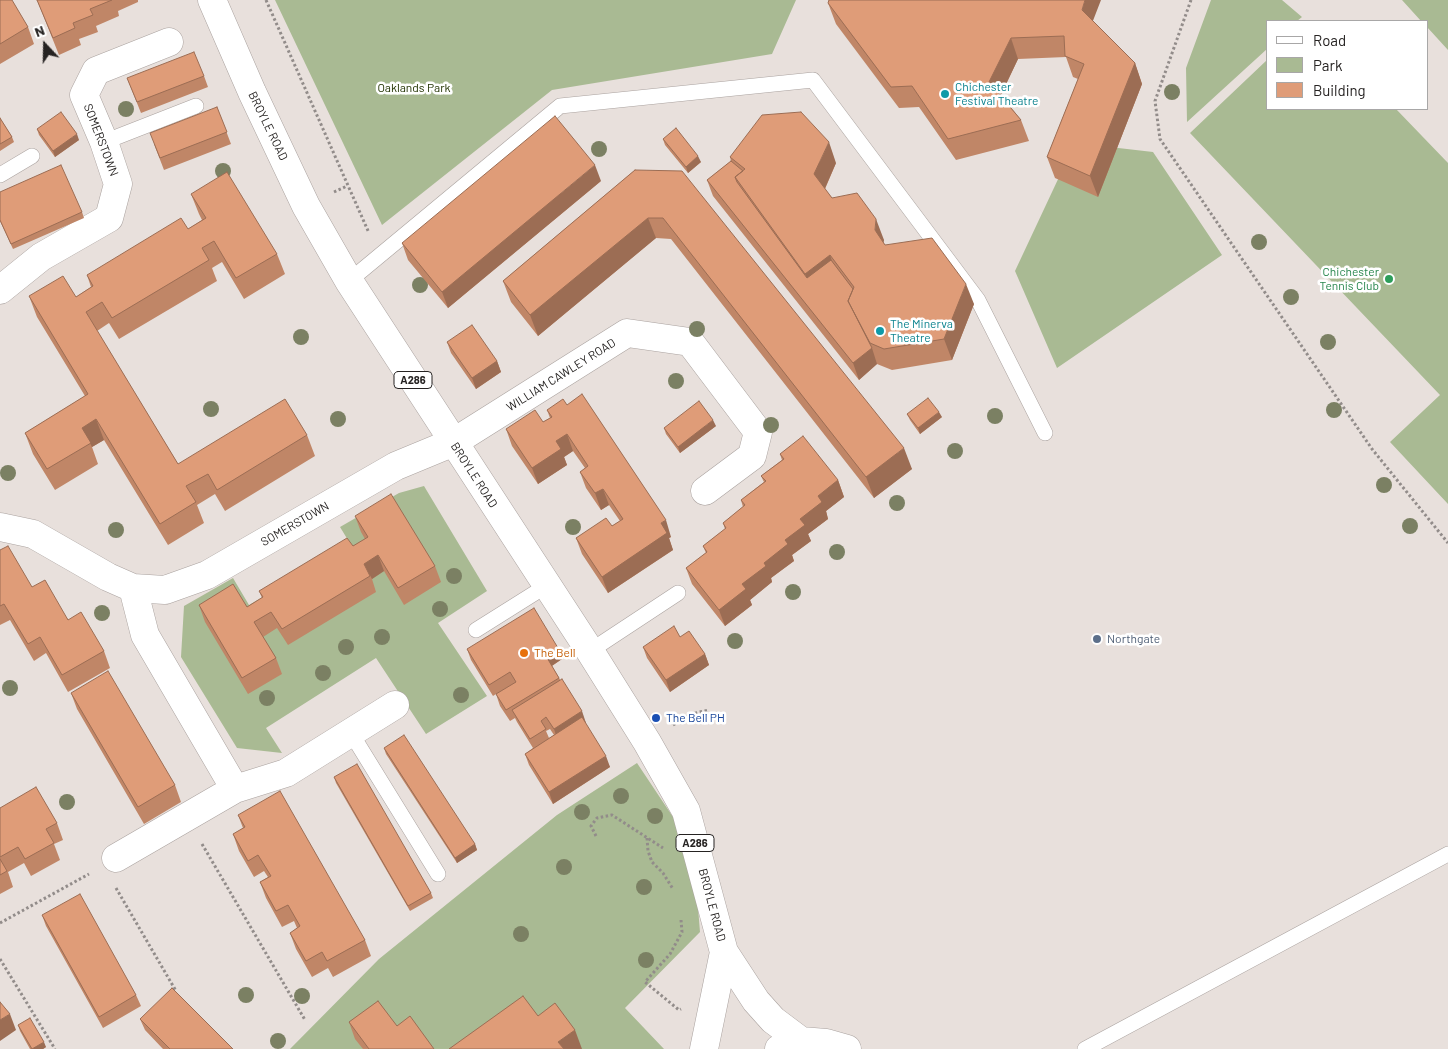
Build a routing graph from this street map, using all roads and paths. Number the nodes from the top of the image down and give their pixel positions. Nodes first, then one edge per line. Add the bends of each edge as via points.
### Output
1 (212, 0) edge
2 (266, 0) edge
3 (1192, 0) edge
4 (169, 42) dead end
5 (196, 106) dead end
6 (104, 142) junction
7 (32, 156) dead end
8 (0, 175) edge
9 (380, 256) junction
10 (348, 281) junction
11 (0, 290) edge
12 (1045, 433) dead end
13 (454, 442) junction
14 (705, 491) dead end
15 (0, 527) edge
16 (1448, 543) edge
17 (546, 586) junction
18 (133, 588) junction
19 (678, 593) dead end
20 (476, 630) dead end
21 (590, 651) junction
22 (395, 705) dead end
23 (709, 710) dead end
24 (351, 733) junction
25 (648, 742) junction
26 (235, 789) junction
27 (186, 818) junction
28 (596, 836) dead end
29 (647, 838) junction
30 (670, 853) dead end
31 (1448, 854) edge
32 (110, 862) junction
33 (438, 874) dead end
34 (678, 887) dead end
35 (680, 912) dead end
36 (0, 923) edge
37 (724, 952) junction
38 (0, 959) edge
39 (176, 991) edge
40 (714, 1005) junction
41 (305, 1020) dead end
42 (790, 1045) edge
43 (55, 1049) edge
44 (704, 1049) edge
45 (847, 1049) edge
46 (1086, 1049) edge

1 - 10 street, BROYLE ROAD / A286 via 298,188
2 - 9 path
3 - 16 path via 1155,101 1160,139 1372,448
4 - 6 street, SOMERSTOWN via 96,71 84,95
5 - 6 lane
6 - 11 street, SOMERSTOWN via 118,184 109,218 41,257
7 - 8 lane
9 - 10 lane
9 - 12 lane via 560,106 813,80 978,300
10 - 13 street, BROYLE ROAD / A286
13 - 14 street, WILLIAM CAWLEY ROAD via 627,333 690,342 758,432 752,456
13 - 17 street, BROYLE ROAD / A286
13 - 18 street, SOMERSTOWN via 396,466 207,576 165,590
15 - 18 street, SOMERSTOWN via 33,534
17 - 20 lane
17 - 21 street, BROYLE ROAD / A286
18 - 26 street via 145,635
19 - 21 lane
21 - 25 street, BROYLE ROAD / A286
22 - 24 street
23 - 25 path via 690,714
24 - 26 street via 286,773
24 - 33 lane
25 - 37 street, BROYLE ROAD / A286 via 686,811
26 - 27 street
27 - 32 street
27 - 41 path
28 - 29 path via 591,826 597,818 612,815
29 - 30 path
29 - 34 path via 652,862 677,895
31 - 46 lane
32 - 36 path
32 - 39 path
35 - 40 path via 682,932 670,954 645,982 679,1010 700,1000
37 - 40 street, BROYLE ROAD / A286
37 - 42 street, BROYLE ROAD / A286
38 - 43 path
40 - 44 street, BROYLE ROAD / A286
42 - 45 street, A286 via 826,1043

